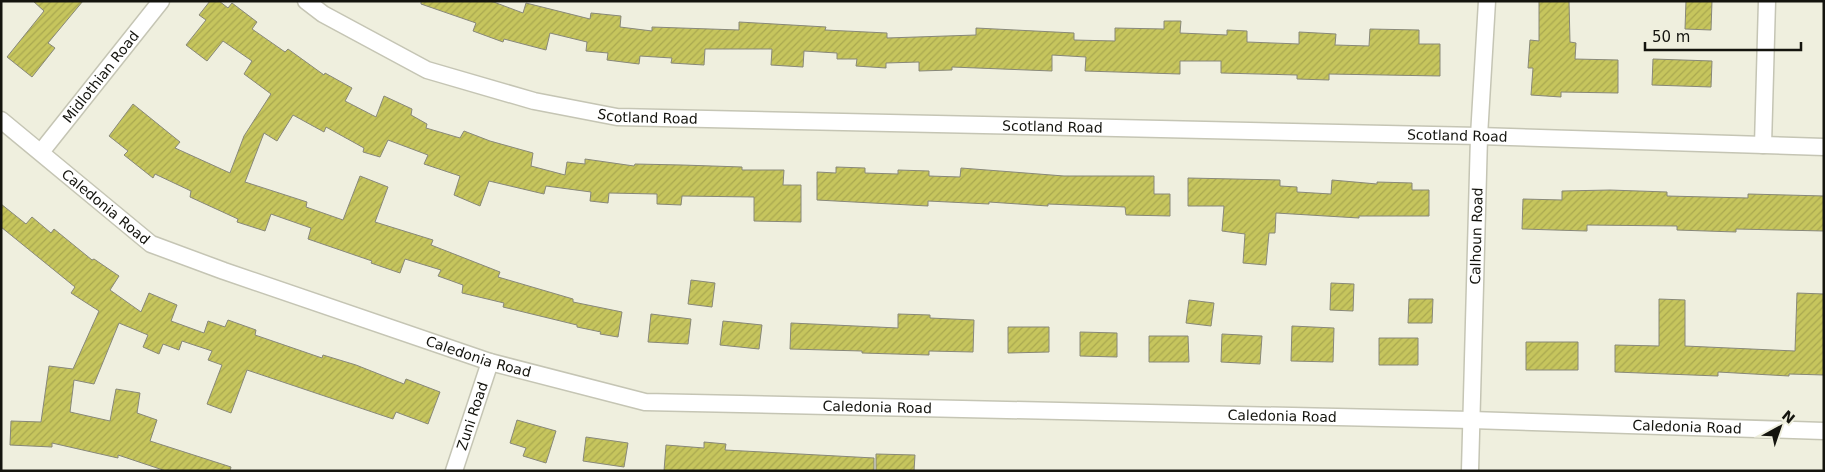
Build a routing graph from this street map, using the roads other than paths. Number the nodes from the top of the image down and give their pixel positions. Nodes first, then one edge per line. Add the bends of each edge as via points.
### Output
1 (161, 1) edge
2 (306, 1) edge
3 (1487, 1) edge
4 (1767, 1) edge
5 (1, 120) edge
6 (1480, 136) junction
7 (1763, 145) junction
8 (1824, 147) edge
9 (41, 152) junction
10 (490, 362) junction
11 (1471, 420) junction
12 (1824, 431) edge
13 (454, 471) edge
14 (1470, 471) edge

1 - 9 street, Midlothian Road
2 - 6 street, Scotland Road via 323,14 427,70 534,101 617,118
3 - 6 street, Calhoun Road
4 - 7 street
5 - 9 street, Caledonia Road
6 - 7 street, Scotland Road
6 - 11 street, Calhoun Road
7 - 8 street, Scotland Road
9 - 10 street, Caledonia Road via 151,244
10 - 11 street, Caledonia Road via 646,402
10 - 13 street, Zuni Road
11 - 12 street, Caledonia Road
11 - 14 street, Calhoun Road

